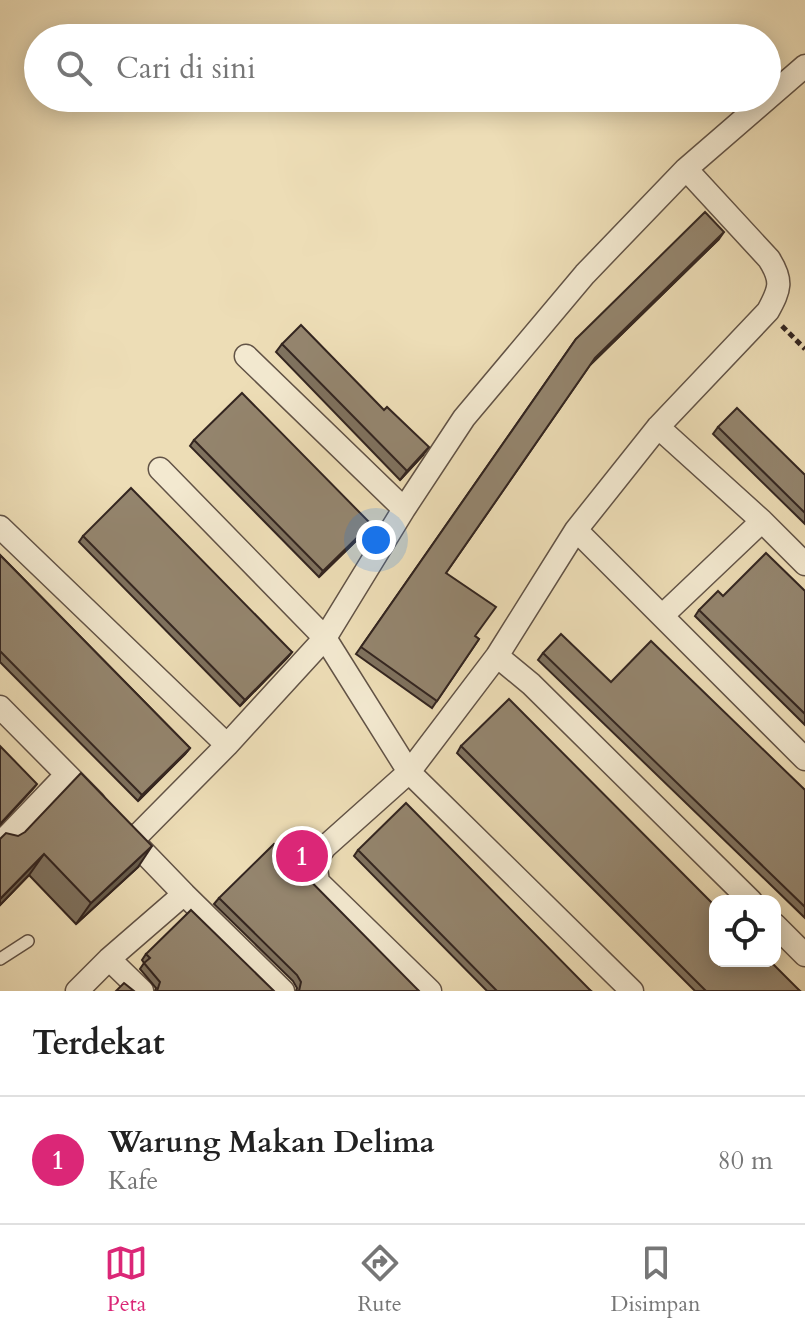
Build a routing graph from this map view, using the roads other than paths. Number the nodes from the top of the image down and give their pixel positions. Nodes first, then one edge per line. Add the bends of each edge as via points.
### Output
1 (805, 66) edge
2 (781, 87) edge
3 (752, 112) edge
4 (686, 169) junction
5 (246, 356) dead end
6 (658, 427) junction
7 (160, 469) dead end
8 (404, 509) junction
9 (762, 521) junction
10 (0, 527) edge
11 (576, 530) junction
12 (805, 564) edge
13 (663, 615) junction
14 (325, 638) junction
15 (497, 656) junction
16 (0, 707) edge
17 (227, 745) junction
18 (805, 759) edge
19 (409, 772) junction
20 (66, 775) junction
21 (133, 840) junction
22 (0, 844) edge
23 (184, 894) junction
24 (745, 895) edge
25 (781, 931) edge
26 (28, 941) dead end
27 (805, 955) edge
28 (0, 959) edge
29 (109, 959) junction
30 (77, 991) edge
31 (142, 991) edge
32 (283, 991) edge
33 (430, 991) edge
34 (632, 991) edge

1 - 2 street
3 - 4 street
4 - 6 street via 769,259 779,291 768,311
4 - 8 street via 585,274 464,418
5 - 8 street
6 - 9 street
6 - 11 street
7 - 14 street
8 - 14 street
9 - 12 street
9 - 13 street
10 - 17 street
11 - 13 street
11 - 15 street
13 - 18 street
14 - 17 street
14 - 19 street
15 - 19 street
15 - 24 street
16 - 20 street
17 - 21 street
19 - 33 street via 315,861 318,882
19 - 34 street
20 - 21 street
20 - 22 street
21 - 23 street
23 - 29 street
23 - 32 street
25 - 27 street
26 - 28 lane
29 - 30 street
29 - 31 street

